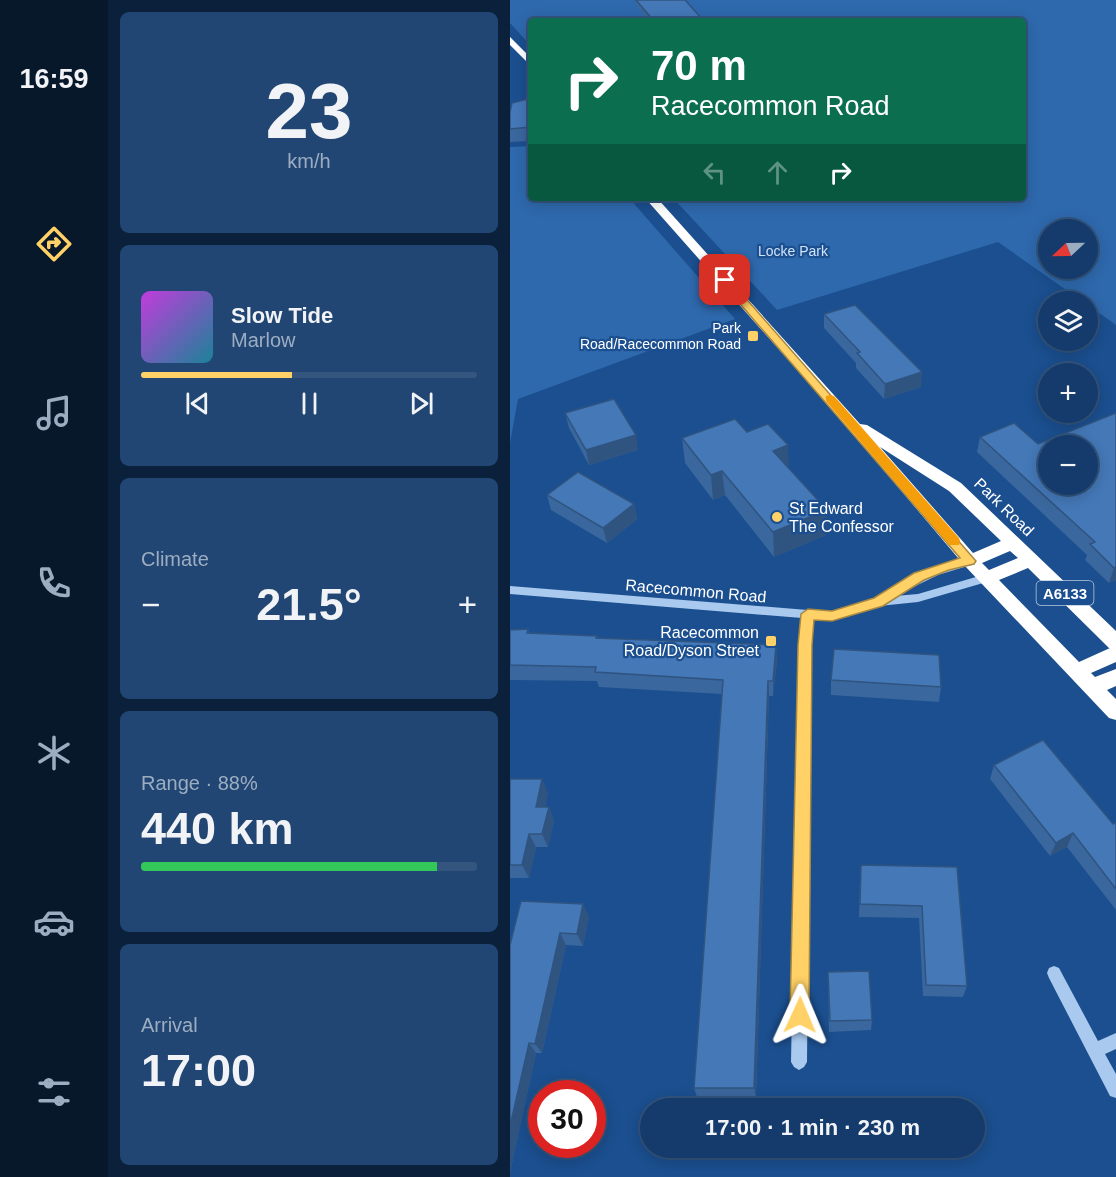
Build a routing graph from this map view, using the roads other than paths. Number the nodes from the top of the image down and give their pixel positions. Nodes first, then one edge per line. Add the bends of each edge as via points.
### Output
1 (510, 40) edge
2 (528, 60) edge
3 (654, 201) edge
4 (848, 419) junction
5 (1013, 543) junction
6 (1030, 560) junction
7 (970, 561) junction
8 (986, 578) junction
9 (510, 590) edge
10 (879, 602) junction
11 (808, 614) junction
12 (1116, 643) edge
13 (1116, 654) edge
14 (1077, 671) junction
15 (1116, 677) edge
16 (1093, 687) junction
17 (1116, 712) edge
18 (1054, 973) dead end
19 (1116, 1041) edge
20 (1095, 1051) junction
21 (799, 1062) dead end
22 (1116, 1090) edge

1 - 2 highway
3 - 4 highway, Park Road / A6133
4 - 5 highway, Park Road / A6133 via 955,487
4 - 7 highway, Park Road / A6133
5 - 6 highway, Park Road / A6133
5 - 7 highway
6 - 8 highway, A6133
6 - 12 highway, Park Road / A6133
7 - 8 highway, Park Road / A6133
7 - 10 street, Racecommon Road via 919,577
8 - 10 street, Racecommon Road via 918,598
8 - 14 highway, Park Road / A6133
9 - 11 street, Racecommon Road
10 - 11 street, Racecommon Road via 832,616
11 - 21 street
13 - 14 highway
14 - 16 highway, A6133
15 - 16 highway
16 - 17 highway, A6133
18 - 20 street
19 - 20 street
20 - 22 street

